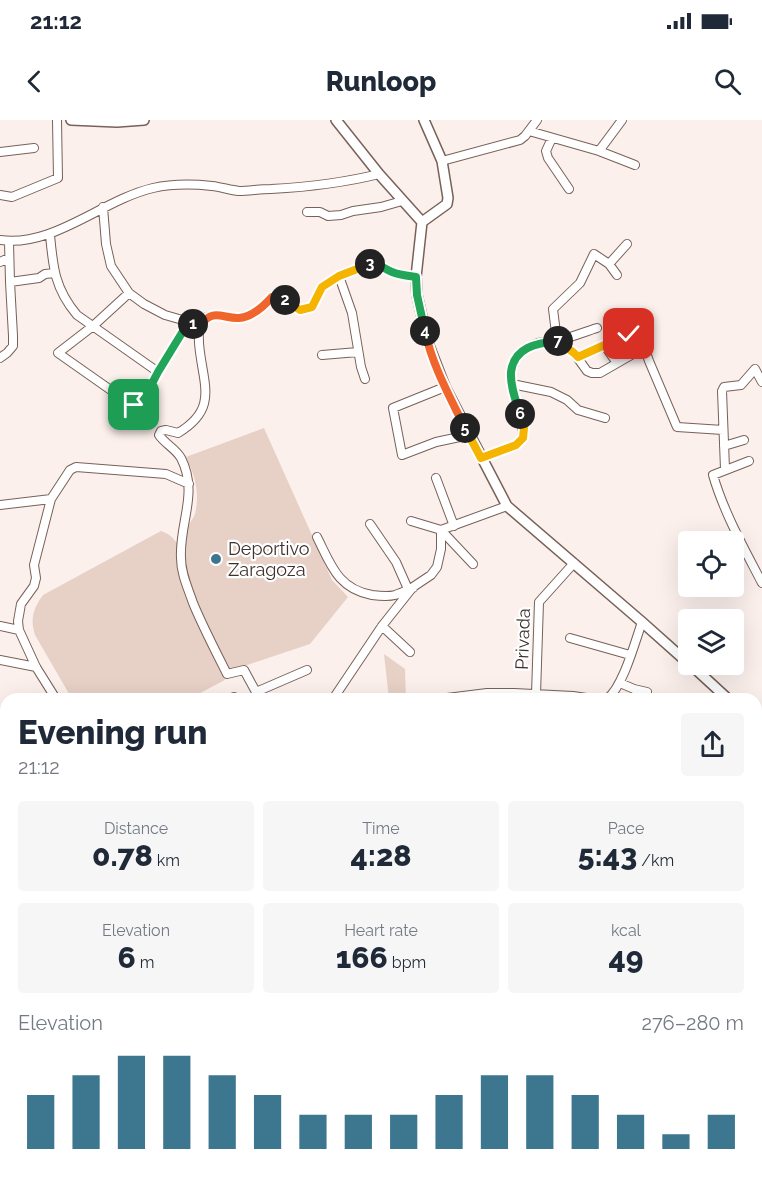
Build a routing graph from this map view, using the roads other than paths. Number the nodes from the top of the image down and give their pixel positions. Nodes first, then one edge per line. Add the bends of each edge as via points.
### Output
1 (57, 120) edge
2 (71, 120) edge
3 (144, 120) edge
4 (336, 120) edge
5 (424, 120) edge
6 (537, 120) edge
7 (622, 120) edge
8 (529, 131) junction
9 (552, 138) junction
10 (34, 148) dead end
11 (599, 151) junction
12 (0, 152) edge
13 (442, 161) junction
14 (635, 165) dead end
15 (379, 174) junction
16 (568, 189) dead end
17 (0, 195) edge
18 (402, 201) junction
19 (104, 207) junction
20 (307, 212) dead end
21 (422, 222) junction
22 (50, 235) junction
23 (4, 241) edge
24 (627, 244) dead end
25 (9, 258) junction
26 (0, 262) edge
27 (609, 264) junction
28 (55, 273) junction
29 (617, 275) dead end
30 (339, 276) junction
31 (416, 277) junction
32 (9, 282) junction
33 (129, 293) junction
34 (188, 323) junction
35 (93, 326) junction
36 (200, 326) junction
37 (597, 328) dead end
38 (557, 340) junction
39 (605, 346) junction
40 (358, 352) junction
41 (633, 354) dead end
42 (322, 356) dead end
43 (578, 357) junction
44 (0, 358) edge
45 (617, 363) junction
46 (758, 369) edge
47 (158, 372) junction
48 (365, 379) dead end
49 (762, 382) edge
50 (512, 384) junction
51 (445, 387) junction
52 (605, 418) dead end
53 (723, 430) junction
54 (469, 435) junction
55 (744, 440) dead end
56 (724, 446) junction
57 (481, 458) junction
58 (749, 461) dead end
59 (725, 469) junction
60 (436, 478) dead end
61 (189, 484) junction
62 (51, 499) junction
63 (0, 505) edge
64 (507, 506) junction
65 (411, 521) dead end
66 (370, 525) dead end
67 (454, 526) junction
68 (441, 530) junction
69 (317, 537) dead end
70 (573, 563) junction
71 (473, 564) dead end
72 (762, 583) edge
73 (411, 588) junction
74 (642, 622) junction
75 (0, 626) edge
76 (382, 626) junction
77 (19, 630) junction
78 (570, 638) dead end
79 (410, 652) dead end
80 (678, 654) edge
81 (630, 655) junction
82 (0, 660) edge
83 (36, 667) junction
84 (307, 670) dead end
85 (701, 675) edge
86 (620, 683) junction
87 (256, 692) joint
88 (647, 692) dead end
89 (52, 693) edge
90 (337, 693) edge
91 (537, 693) edge
92 (614, 693) edge
93 (721, 693) edge

1 - 17 street via 58,178 12,197
2 - 3 street
4 - 15 street
5 - 13 street
6 - 8 street
7 - 11 street
8 - 9 street
8 - 13 street via 520,140
9 - 11 street
9 - 16 street via 546,151 548,158
10 - 12 street
11 - 14 street
13 - 21 street via 447,204
15 - 18 street
15 - 19 street via 288,188 154,188
18 - 20 street via 341,215
18 - 21 street
19 - 22 street
19 - 33 street via 111,266
21 - 31 street
22 - 23 street
22 - 28 street
23 - 25 street
24 - 27 street
25 - 26 street
25 - 32 street
27 - 29 street
27 - 38 street via 594,254 580,283 553,309
28 - 32 street
28 - 35 street via 67,303
30 - 31 street via 372,263 393,273
30 - 36 street via 322,287 312,307 300,310 280,297 272,297 260,310 240,318 214,315 204,319
30 - 40 street via 352,313
31 - 51 street via 428,344
32 - 44 street via 13,346
33 - 34 street via 165,315
33 - 35 street
34 - 36 street
34 - 47 street
35 - 47 street
35 - 47 street via 58,353 132,405 145,397
36 - 61 street via 203,410 189,427 178,433 161,431 159,435 181,459
37 - 38 street
38 - 43 street
38 - 50 street via 525,349 511,371
39 - 43 street
39 - 45 street
39 - 53 street via 635,334 642,341 677,427
40 - 42 street
40 - 48 street
41 - 45 street
43 - 45 street via 592,374 600,374
46 - 49 street
46 - 53 street via 741,385 724,387
50 - 52 street via 551,392 567,399 578,410
50 - 57 street via 523,438 516,445
51 - 54 street
51 - 54 street via 393,408 402,455
53 - 56 street
54 - 57 street
55 - 56 street
56 - 59 street
57 - 64 street
58 - 59 street
59 - 72 street via 713,475 717,488
60 - 67 street
61 - 62 street via 166,474 76,467
61 - 87 street via 182,534 184,579 227,674 244,670
62 - 63 street
62 - 77 street via 34,565 34,586 19,612
64 - 67 street
64 - 70 street
65 - 68 street
66 - 73 street
67 - 68 street
68 - 71 street
68 - 73 street via 437,567
69 - 73 street via 334,571 350,588 381,597
70 - 74 street
70 - 91 street, Privada via 539,602
73 - 76 street
74 - 80 street
74 - 81 street
75 - 77 street
76 - 79 street
76 - 90 street
77 - 83 street
78 - 81 street
81 - 86 street
82 - 83 street
83 - 89 street
84 - 87 street
85 - 93 street
86 - 88 street
86 - 92 street

